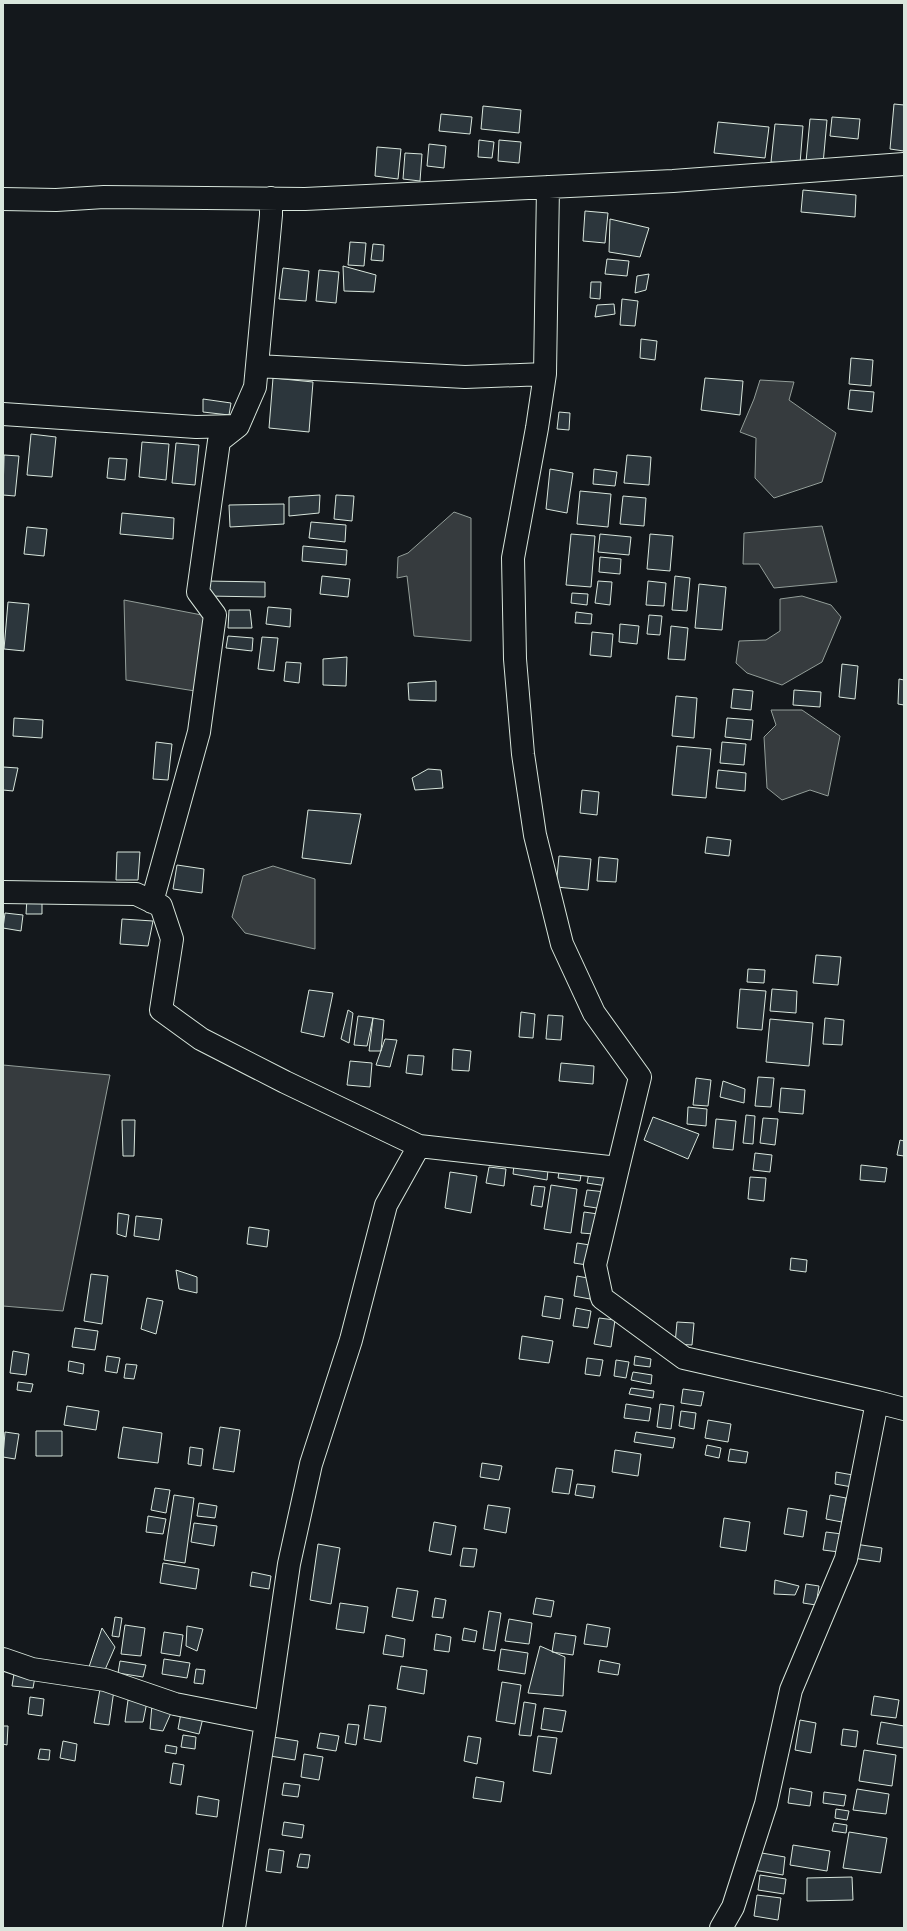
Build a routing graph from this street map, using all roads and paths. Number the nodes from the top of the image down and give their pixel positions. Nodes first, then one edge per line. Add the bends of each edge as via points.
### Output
1 (904, 164) edge
2 (548, 187) junction
3 (271, 198) junction
4 (3, 199) edge
5 (257, 366) junction
6 (545, 374) junction
7 (3, 414) edge
8 (238, 426) junction
9 (3, 892) edge
10 (152, 902) junction
11 (419, 1146) junction
12 (618, 1168) junction
13 (877, 1402) junction
14 (904, 1409) edge
15 (3, 1659) edge
16 (266, 1722) junction
17 (234, 1928) edge
18 (721, 1928) edge

1 - 2 street via 673,181
2 - 3 street via 305,199
2 - 6 street
3 - 4 street
3 - 5 street
5 - 6 street via 465,377
5 - 8 street via 256,387
6 - 12 street via 513,558 515,659 523,754 535,835 562,944 594,1013 640,1077
7 - 8 street via 196,427
8 - 10 street via 220,441 198,592 215,615 200,732
9 - 10 street via 136,894
10 - 11 street via 161,906 172,939 161,1010 201,1039
11 - 12 street
11 - 16 street via 386,1205 351,1340 311,1464 289,1564
12 - 13 street via 595,1265 602,1298 684,1358
13 - 14 street
13 - 18 street via 846,1559 791,1690 766,1804 733,1907
15 - 16 street via 32,1669 105,1680 175,1704
16 - 17 street

